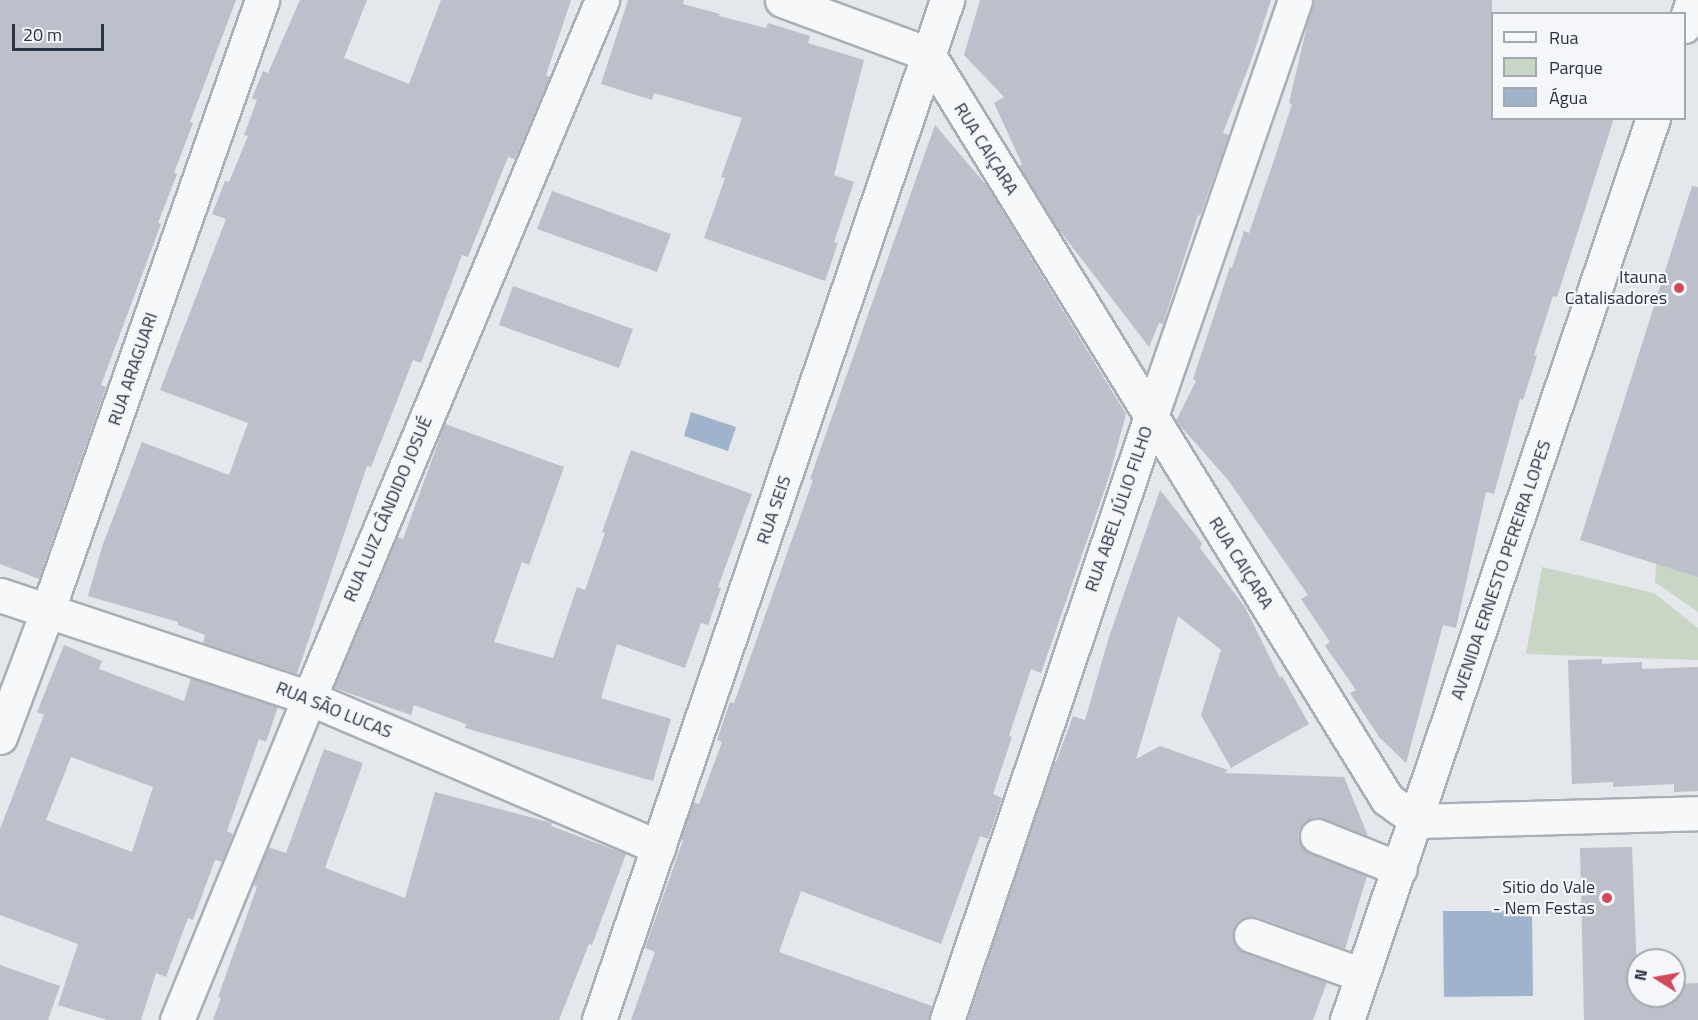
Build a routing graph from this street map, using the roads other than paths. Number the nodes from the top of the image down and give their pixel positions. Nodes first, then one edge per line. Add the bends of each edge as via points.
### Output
1 (262, 0) edge
2 (602, 0) edge
3 (782, 0) edge
4 (947, 0) edge
5 (1295, 0) edge
6 (1693, 0) edge
7 (1686, 20) edge
8 (928, 54) junction
9 (1652, 120) edge
10 (1151, 416) junction
11 (0, 595) edge
12 (47, 612) junction
13 (309, 698) junction
14 (0, 737) edge
15 (1698, 813) edge
16 (1417, 821) junction
17 (1317, 836) dead end
18 (659, 848) junction
19 (1400, 869) junction
20 (1251, 935) dead end
21 (1362, 975) junction
22 (177, 1020) edge
23 (599, 1020) edge
24 (947, 1020) edge
25 (1347, 1020) edge

1 - 12 street, RUA ARAGUARI
2 - 13 street, RUA LUIZ CÂNDIDO JOSUÉ
3 - 8 street
4 - 8 street, RUA SEIS
5 - 10 street, RUA ABEL JÚLIO FILHO
6 - 7 street
8 - 10 street, RUA CAIÇARA
8 - 18 street, RUA SEIS
9 - 16 street, AVENIDA ERNESTO PEREIRA LOPES
10 - 16 street, RUA CAIÇARA via 1386,799
10 - 24 street, RUA ABEL JÚLIO FILHO
11 - 12 street, RUA SÃO LUCAS
12 - 13 street, RUA SÃO LUCAS
12 - 14 street, RUA ARAGUARI
13 - 18 street, RUA SÃO LUCAS
13 - 22 street, RUA LUIZ CÂNDIDO JOSUÉ
15 - 16 street
16 - 19 street, AVENIDA ERNESTO PEREIRA LOPES
17 - 19 street
18 - 23 street, RUA SEIS
19 - 21 street, AVENIDA ERNESTO PEREIRA LOPES
20 - 21 street
21 - 25 street, AVENIDA ERNESTO PEREIRA LOPES

